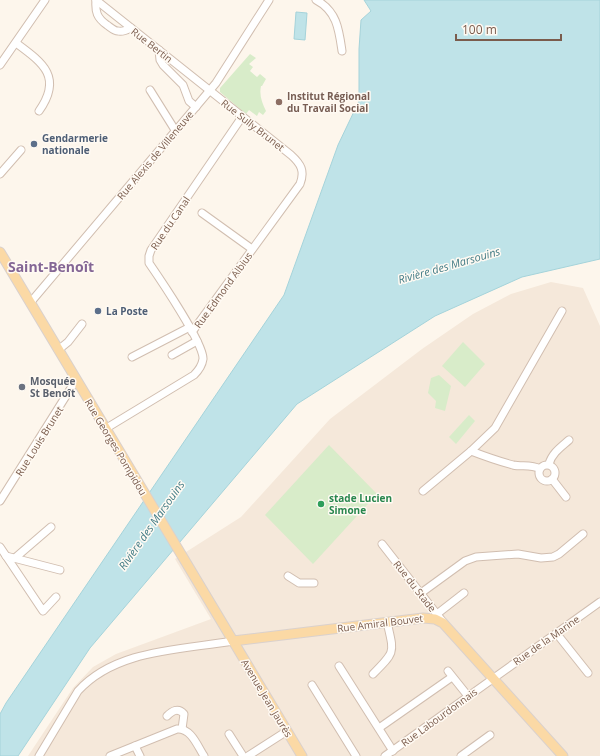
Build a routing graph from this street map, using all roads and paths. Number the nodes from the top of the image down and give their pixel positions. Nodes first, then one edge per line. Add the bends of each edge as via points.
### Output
1 (45, 0) edge
2 (96, 0) edge
3 (269, 0) edge
4 (316, 0) edge
5 (131, 28) junction
6 (16, 43) junction
7 (159, 50) junction
8 (342, 51) dead end
9 (0, 66) edge
10 (150, 90) dead end
11 (209, 90) junction
12 (196, 107) junction
13 (39, 111) dead end
14 (242, 117) junction
15 (175, 130) junction
16 (21, 150) dead end
17 (297, 160) joint
18 (0, 174) edge
19 (202, 214) dead end
20 (252, 249) junction
21 (0, 252) edge
22 (30, 303) junction
23 (562, 311) dead end
24 (82, 324) dead end
25 (191, 330) junction
26 (197, 341) junction
27 (58, 350) junction
28 (172, 355) dead end
29 (132, 357) dead end
30 (76, 380) junction
31 (105, 429) junction
32 (570, 440) dead end
33 (471, 451) junction
34 (549, 464) junction
35 (540, 469) junction
36 (552, 479) junction
37 (422, 491) dead end
38 (566, 497) dead end
39 (0, 501) edge
40 (51, 527) dead end
41 (583, 534) dead end
42 (0, 547) edge
43 (385, 547) dead end
44 (6, 556) junction
45 (15, 558) junction
46 (60, 570) dead end
47 (288, 576) dead end
48 (314, 583) dead end
49 (421, 593) junction
50 (464, 593) dead end
51 (56, 597) dead end
52 (600, 602) edge
53 (437, 614) junction
54 (387, 622) junction
55 (443, 622) junction
56 (557, 634) junction
57 (233, 641) junction
58 (339, 666) dead end
59 (588, 673) dead end
60 (373, 674) dead end
61 (492, 678) junction
62 (312, 685) dead end
63 (468, 696) junction
64 (166, 716) dead end
65 (182, 728) junction
66 (379, 728) junction
67 (287, 731) junction
68 (229, 734) dead end
69 (490, 736) dead end
70 (135, 746) junction
71 (393, 750) junction
72 (561, 755) edge
73 (39, 756) edge
74 (110, 756) edge
75 (140, 756) edge
76 (204, 756) edge
77 (242, 756) edge
78 (248, 756) edge
79 (302, 756) edge
80 (356, 756) edge
81 (385, 756) edge
82 (462, 756) edge

1 - 6 street
2 - 5 street, Rue Bertin
2 - 5 street via 97,16 112,29 118,31
3 - 11 street, Rue Alexis de Villeneuve
4 - 8 street via 329,8 339,32
5 - 7 street, Rue Bertin
6 - 9 street
6 - 13 street via 39,60 49,78 48,94
7 - 11 street, Rue Bertin
7 - 12 street via 163,65 183,85 189,101
10 - 15 street
11 - 12 street, Rue Alexis de Villeneuve
11 - 14 street, Rue Sully Brunet
12 - 15 street, Rue Alexis de Villeneuve
14 - 17 street, Rue Sully Brunet
14 - 25 street, Rue du Canal via 150,253 149,263
15 - 22 street, Rue Alexis de Villeneuve
16 - 18 street
17 - 20 street, Rue Edmond Albius via 303,173 300,184
19 - 20 street
20 - 25 street, Rue Edmond Albius
21 - 22 main road, Rue Georges Pompidou
22 - 27 main road, Rue Georges Pompidou
23 - 33 street via 495,428
24 - 27 street
25 - 26 street, Rue Edmond Albius
25 - 29 street
26 - 28 street
26 - 31 street, Rue Edmond Albius via 203,360 194,375
27 - 30 main road, Rue Georges Pompidou
30 - 31 main road, Rue Georges Pompidou
30 - 39 street, Rue Louis Brunet
31 - 57 main road, Rue Georges Pompidou
32 - 34 street via 556,450
33 - 35 street via 517,466
33 - 37 street
34 - 35 street
34 - 36 street via 555,472
35 - 36 street via 541,478 547,481
36 - 38 street
40 - 45 street
41 - 49 street via 552,557 518,554 470,558
42 - 44 street
43 - 49 street, Rue du Stade
44 - 45 street
44 - 51 street via 43,611
45 - 46 street
47 - 48 street via 300,583
49 - 53 street, Rue du Stade
50 - 53 street
52 - 56 street, Rue de la Marine
53 - 55 street, Rue du Stade
54 - 55 main road, Rue Amiral Bouvet via 429,618
54 - 57 main road, Rue Amiral Bouvet
54 - 60 street via 392,653
55 - 61 main road
56 - 59 street
56 - 61 street, Rue de la Marine
57 - 67 main road, Avenue Jean Jaurès
57 - 73 street via 146,654 118,663 99,673 78,691
58 - 66 street
61 - 63 street, Rue Labourdonnais
61 - 72 main road
62 - 80 street
63 - 66 street via 450,674
63 - 71 street, Rue Labourdonnais
64 - 65 street via 172,711 182,711
65 - 70 street
65 - 76 street via 191,734
66 - 71 street
67 - 78 street
67 - 79 main road, Avenue Jean Jaurès
68 - 77 street
69 - 82 street
70 - 74 street
70 - 75 street
71 - 81 street, Rue Labourdonnais

